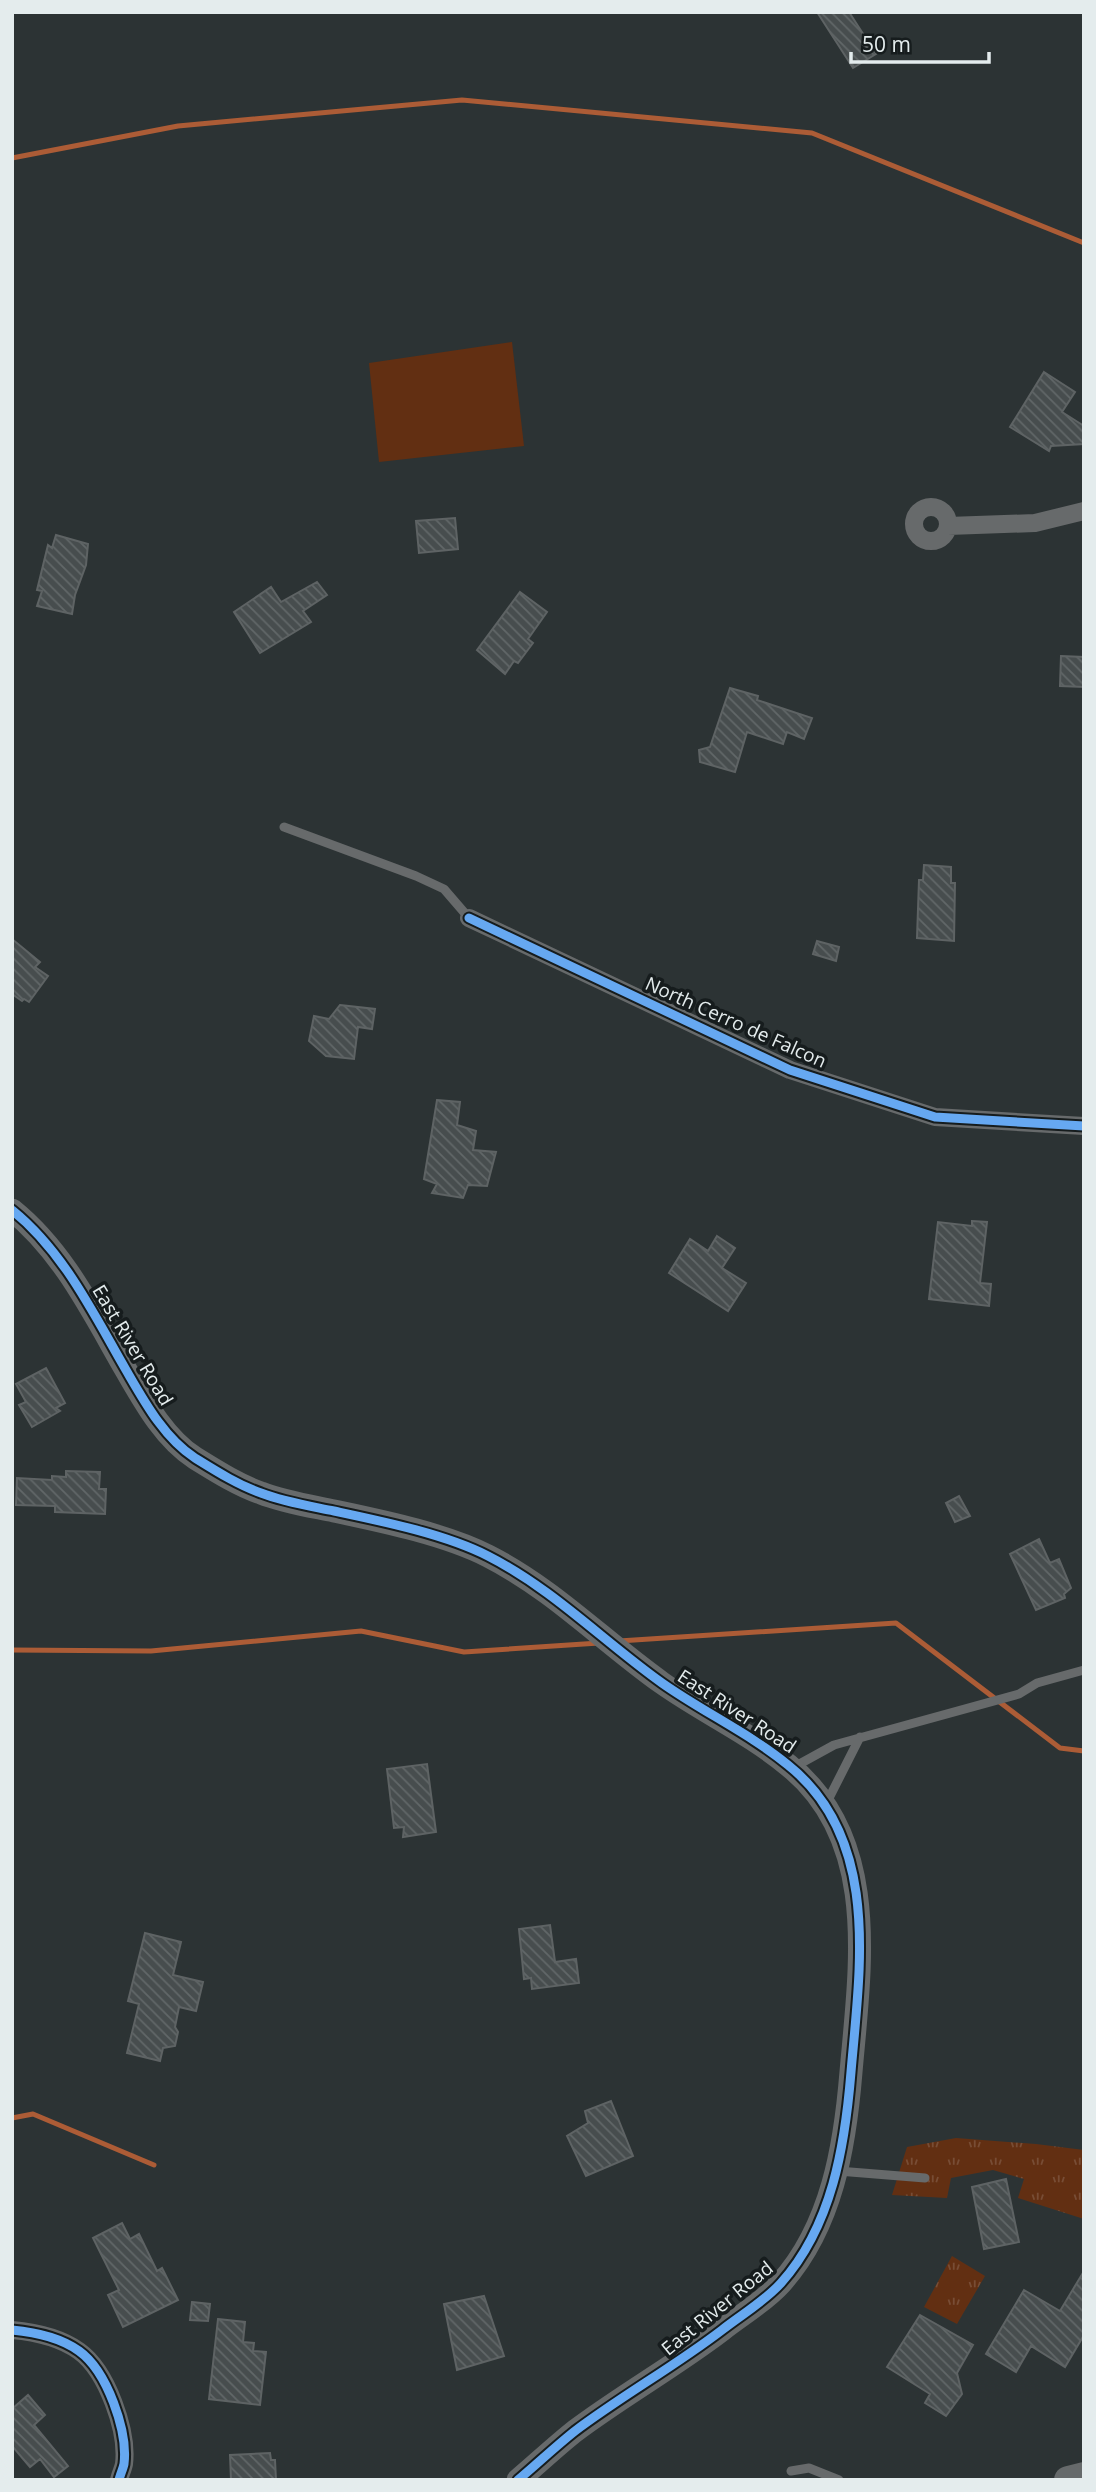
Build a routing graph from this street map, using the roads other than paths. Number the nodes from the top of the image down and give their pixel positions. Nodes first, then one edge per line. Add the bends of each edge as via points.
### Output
1 (1084, 511) edge
2 (948, 526) dead end
3 (284, 827) dead end
4 (469, 918) joint
5 (1084, 1126) edge
6 (12, 1210) edge
7 (1084, 1670) edge
8 (860, 1737) junction
9 (792, 1768) junction
10 (825, 1804) junction
11 (836, 2171) junction
12 (925, 2178) dead end
13 (12, 2330) edge
14 (791, 2471) dead end
15 (1084, 2476) edge
16 (118, 2480) edge
17 (518, 2480) edge
18 (839, 2480) edge
19 (1069, 2480) edge

1 - 2 street via 1035,523
3 - 4 lane via 444,889
4 - 5 street, North Cerro de Falcon via 790,1070 935,1117
6 - 9 street, East River Road via 53,1250 74,1279 151,1413 188,1454 262,1494 377,1520 481,1552 525,1576 655,1678
7 - 8 lane via 1037,1683 1019,1694
8 - 9 lane via 834,1745
8 - 10 lane
9 - 10 street, East River Road
10 - 11 street, East River Road via 846,1844 858,1896 860,1974 849,2095
11 - 12 lane
11 - 17 street, East River Road via 805,2252 778,2286 687,2357 577,2430
13 - 16 street via 38,2333 79,2351 102,2376 120,2419 124,2464
14 - 18 lane via 809,2468
15 - 19 main road

